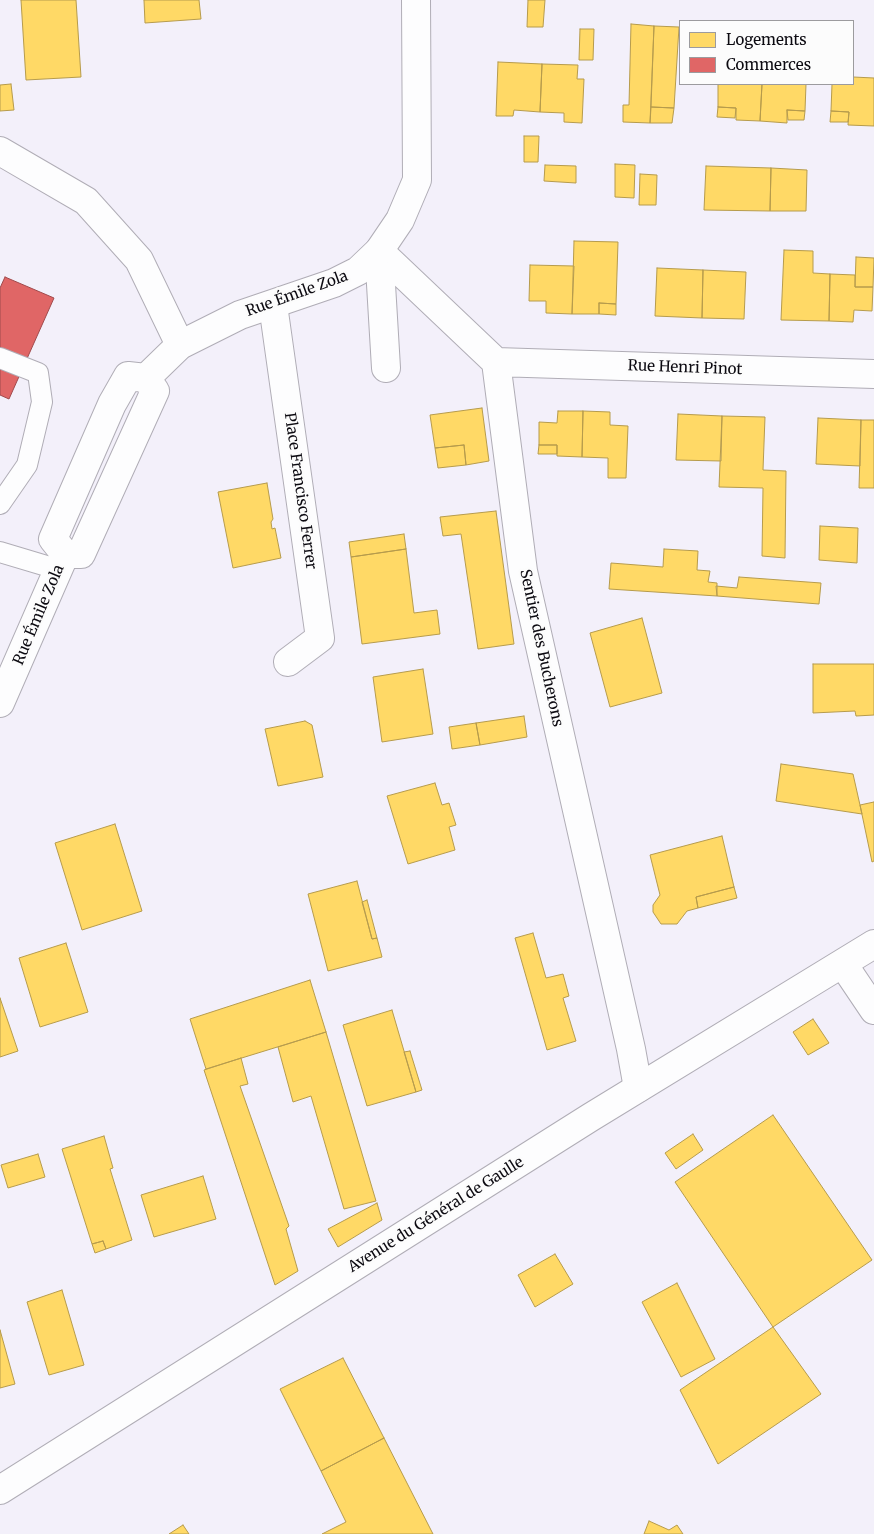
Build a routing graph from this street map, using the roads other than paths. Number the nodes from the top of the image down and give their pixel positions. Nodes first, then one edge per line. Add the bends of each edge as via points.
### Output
1 (416, 0) edge
2 (0, 151) edge
3 (379, 251) junction
4 (273, 305) junction
5 (180, 346) junction
6 (0, 358) edge
7 (496, 362) junction
8 (386, 368) dead end
9 (874, 374) edge
10 (0, 504) edge
11 (0, 552) edge
12 (62, 562) junction
13 (288, 662) dead end
14 (0, 703) edge
15 (874, 944) edge
16 (843, 964) junction
17 (874, 1010) edge
18 (638, 1088) junction
19 (0, 1490) edge

1 - 3 street, Rue Émile Zola via 417,180 400,220
2 - 5 street via 86,201 139,260
3 - 4 street, Rue Émile Zola via 358,271 334,284
3 - 7 street
3 - 8 street
4 - 5 street, Rue Émile Zola via 240,315
4 - 13 street, Place Francisco Ferrer via 320,638
5 - 12 street, Rue Émile Zola via 146,378 155,391 85,546 81,554
6 - 10 lane via 38,373 42,402 27,465
7 - 9 street, Rue Henri Pinot
7 - 18 street, Sentier des Bucherons via 523,571
11 - 12 lane
12 - 14 street, Rue Émile Zola
15 - 16 street, Avenue du Général de Gaulle
16 - 17 street
16 - 18 street, Avenue du Général de Gaulle
18 - 19 street, Avenue du Général de Gaulle

